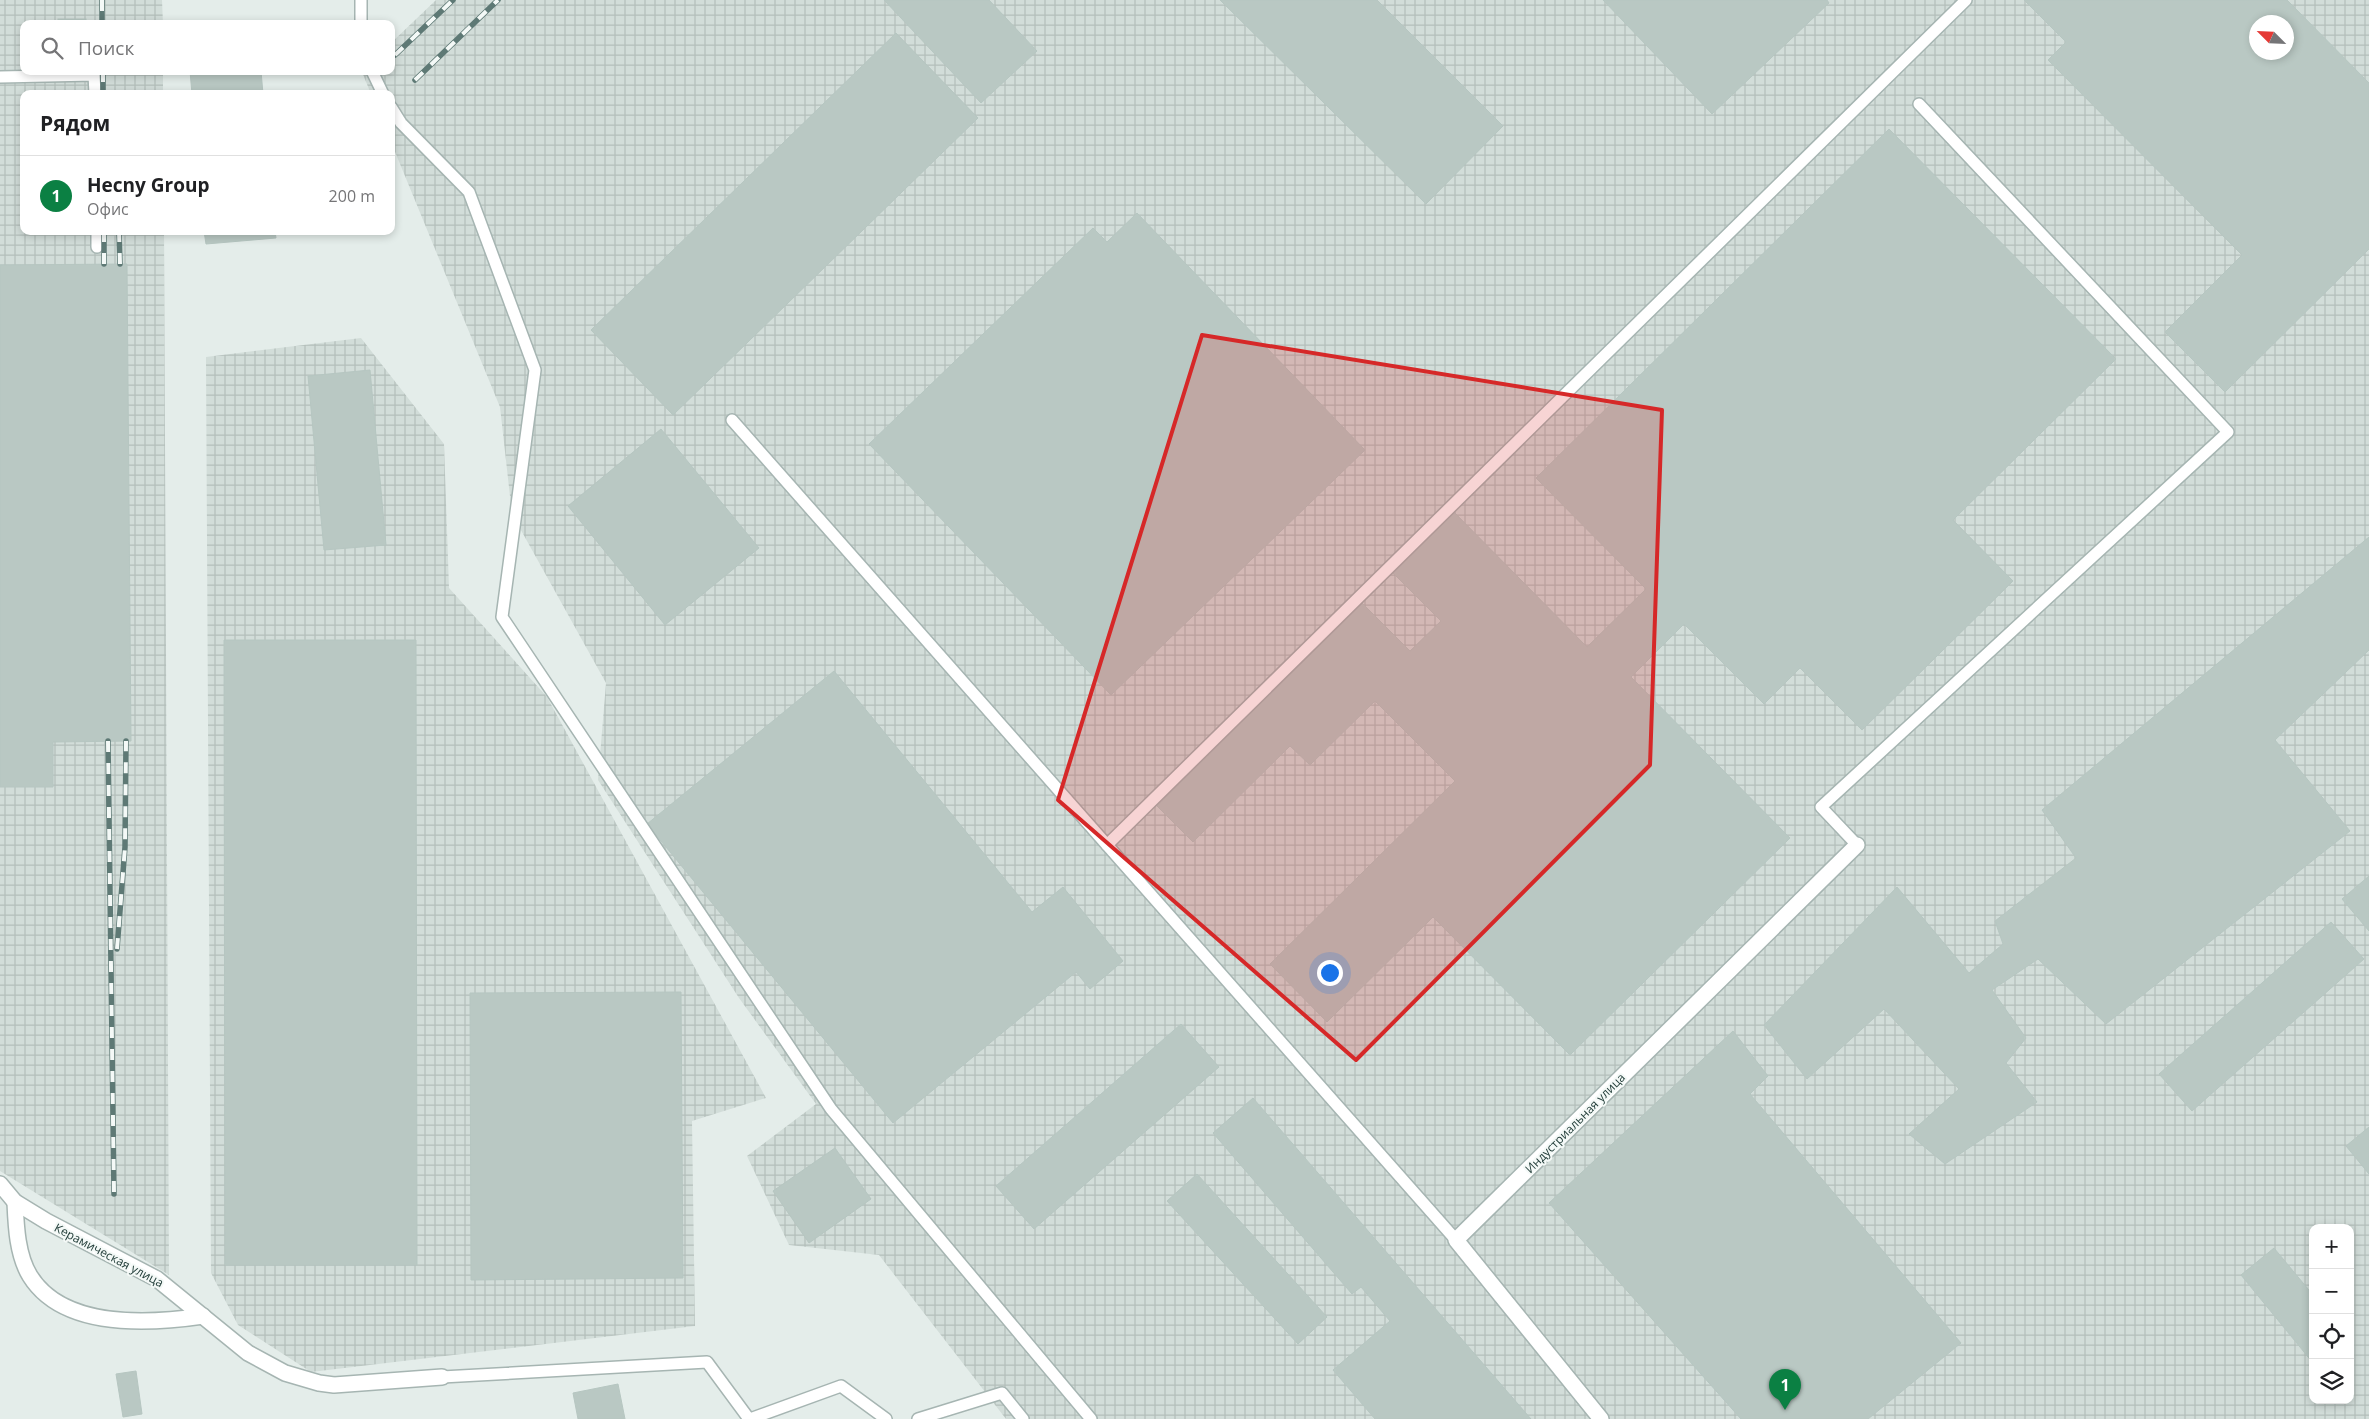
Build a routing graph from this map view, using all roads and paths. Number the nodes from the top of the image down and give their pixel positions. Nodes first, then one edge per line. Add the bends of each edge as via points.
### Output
1 (360, 0) edge
2 (1966, 0) edge
3 (360, 20) edge
4 (94, 75) edge
5 (94, 75) edge
6 (374, 75) edge
7 (0, 77) edge
8 (95, 90) edge
9 (381, 90) edge
10 (1919, 104) dead end
11 (395, 113) edge
12 (97, 235) edge
13 (97, 247) dead end
14 (732, 420) dead end
15 (1107, 845) junction
16 (1857, 845) joint
17 (0, 1184) edge
18 (15, 1202) junction
19 (1456, 1240) junction
20 (203, 1316) junction
21 (442, 1376) joint
22 (750, 1419) edge
23 (886, 1419) edge
24 (918, 1419) edge
25 (1023, 1419) edge
26 (1091, 1419) edge
27 (1601, 1419) edge

1 - 3 lane
2 - 15 lane
4 - 7 lane
5 - 8 lane
6 - 9 lane
10 - 16 lane via 2228,432 1821,807
11 - 26 lane via 469,192 535,370 502,617 832,1110
12 - 13 lane
14 - 15 lane
15 - 19 lane
16 - 19 street, Индустриальная улица
17 - 18 street, Керамическая улица
18 - 20 street, Керамическая улица via 157,1278
18 - 20 street via 21,1252 29,1275 44,1295 97,1316 132,1322
19 - 27 street
20 - 21 street, Керамическая улица via 248,1353 285,1373 319,1383 334,1385
21 - 22 lane via 707,1362
22 - 23 lane via 841,1386
24 - 25 lane via 1002,1393

